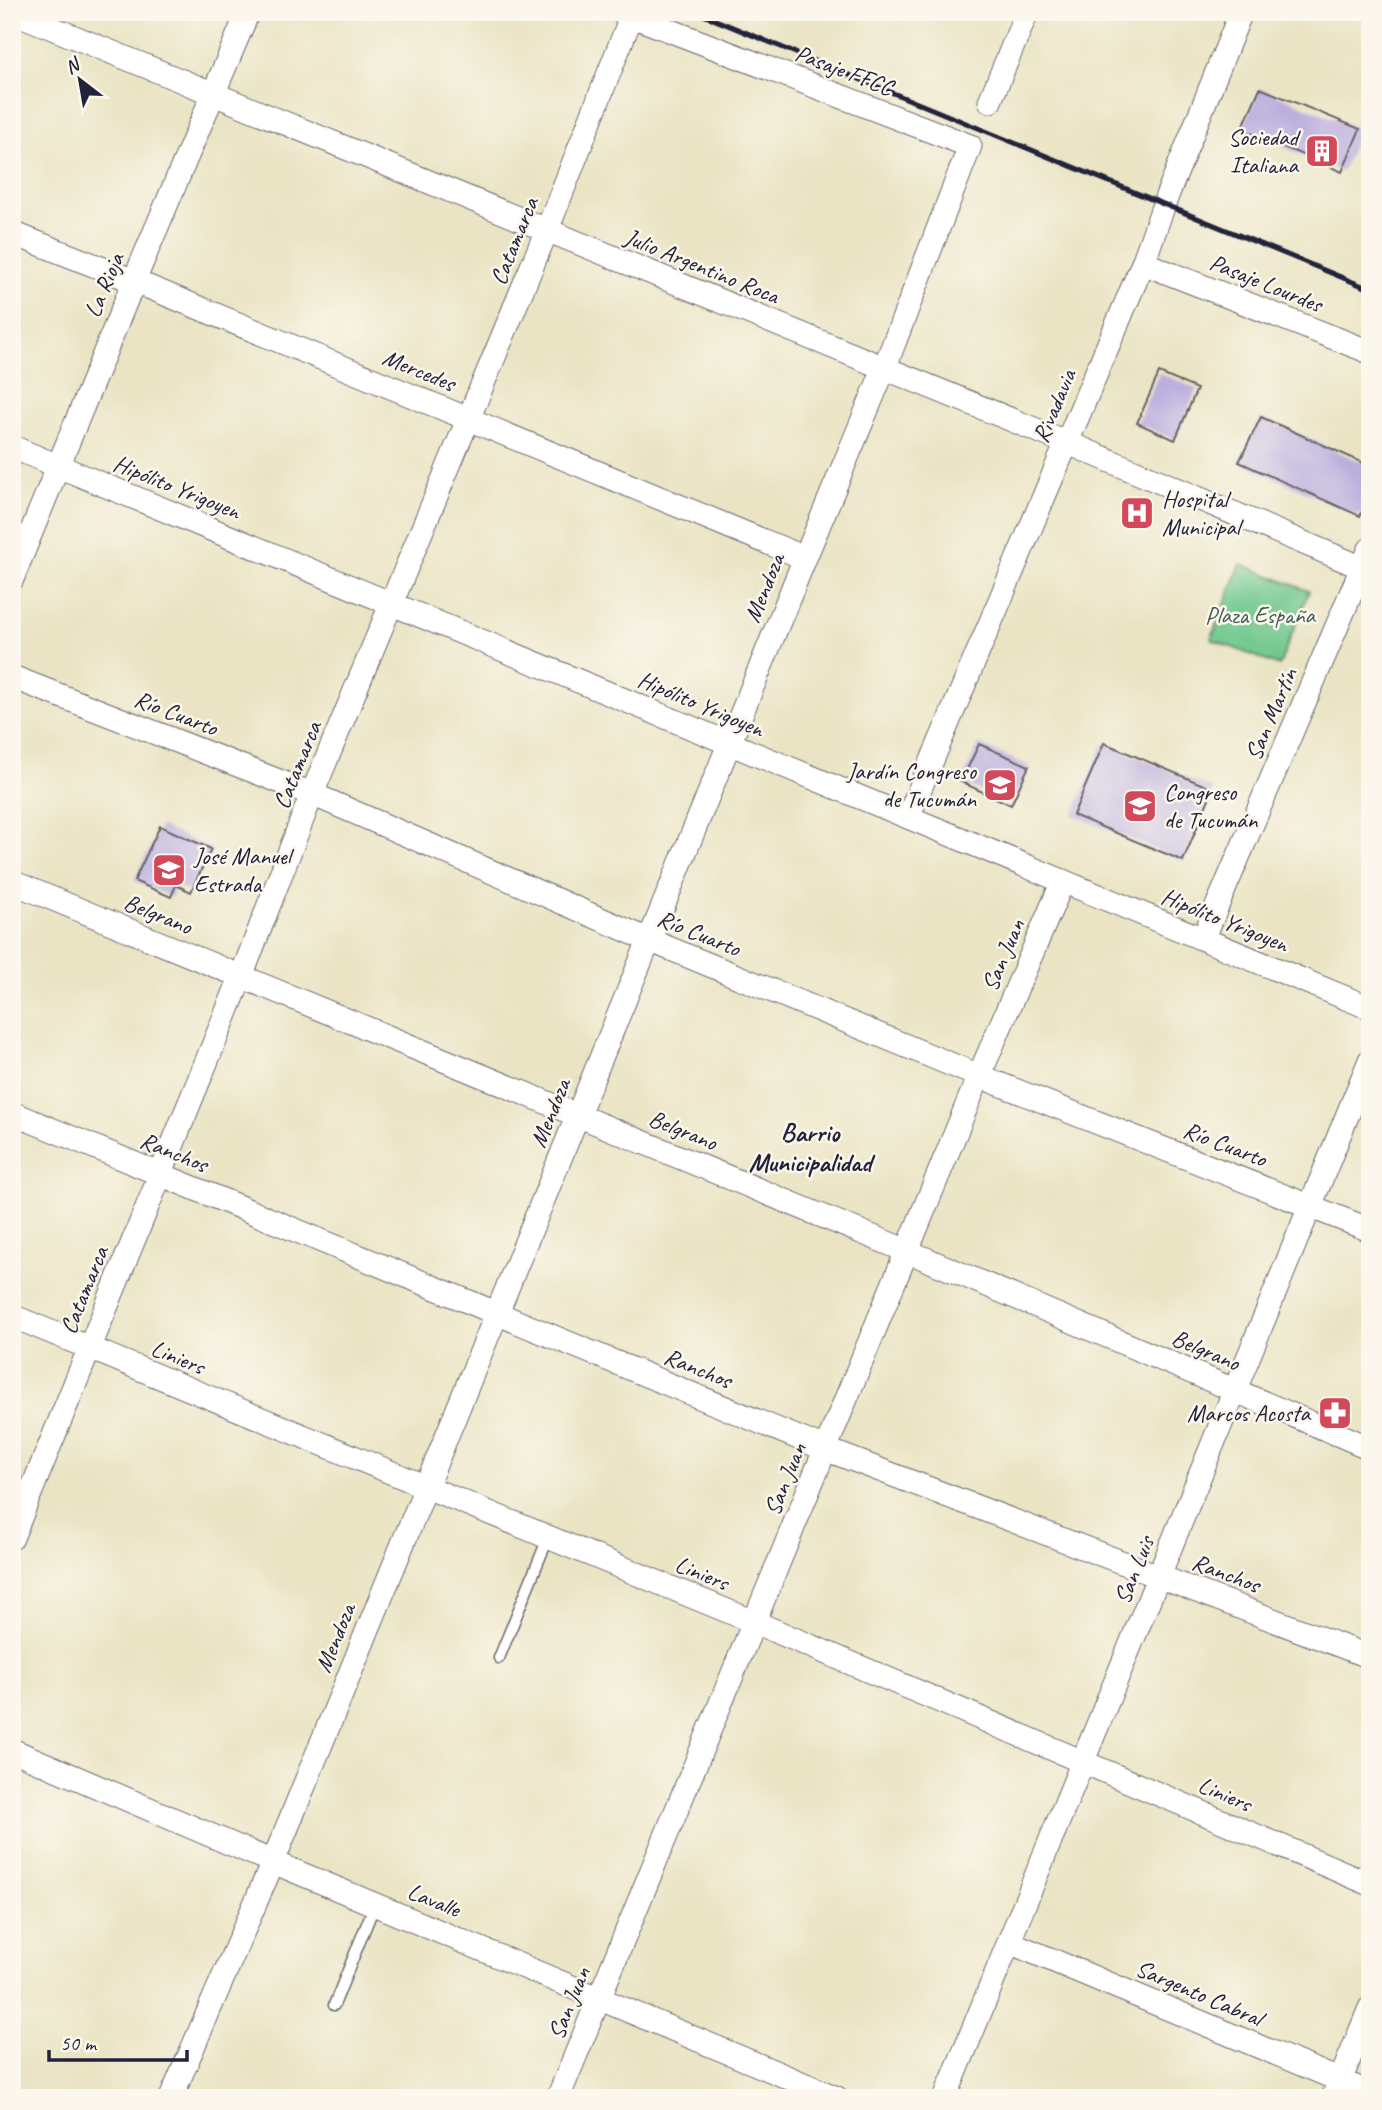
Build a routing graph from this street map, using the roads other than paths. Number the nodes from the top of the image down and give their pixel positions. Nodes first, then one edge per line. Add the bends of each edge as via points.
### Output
1 (13, 12) edge
2 (248, 12) edge
3 (1027, 12) edge
4 (1241, 12) edge
5 (629, 14) edge
6 (214, 94) junction
7 (989, 101) dead end
8 (970, 146) joint
9 (547, 230) junction
10 (12, 233) edge
11 (1143, 262) junction
12 (134, 281) junction
13 (1370, 352) edge
14 (884, 369) junction
15 (469, 419) junction
16 (1068, 443) junction
17 (12, 447) edge
18 (58, 466) junction
19 (805, 558) junction
20 (1367, 563) edge
21 (12, 579) edge
22 (393, 604) junction
23 (12, 677) edge
24 (729, 744) junction
25 (312, 794) junction
26 (908, 817) junction
27 (1063, 881) junction
28 (12, 882) edge
29 (1203, 939) junction
30 (649, 940) junction
31 (241, 977) junction
32 (1370, 1007) edge
33 (1370, 1060) edge
34 (979, 1076) junction
35 (12, 1114) edge
36 (577, 1115) junction
37 (160, 1174) junction
38 (1311, 1206) junction
39 (1370, 1230) edge
40 (907, 1251) junction
41 (496, 1313) junction
42 (12, 1317) edge
43 (89, 1348) junction
44 (1234, 1391) junction
45 (1370, 1448) edge
46 (825, 1449) junction
47 (426, 1487) junction
48 (12, 1538) edge
49 (548, 1538) junction
50 (1160, 1576) junction
51 (754, 1622) junction
52 (1370, 1657) edge
53 (499, 1658) dead end
54 (12, 1751) edge
55 (1082, 1762) junction
56 (272, 1862) junction
57 (1370, 1884) edge
58 (374, 1904) junction
59 (1009, 1942) junction
60 (599, 1997) junction
61 (334, 2005) dead end
62 (1370, 2008) edge
63 (1336, 2089) edge
64 (1370, 2093) edge
65 (171, 2098) edge
66 (558, 2098) edge
67 (837, 2098) edge
68 (945, 2098) edge

1 - 6 street, Julio Argentino Roca
2 - 6 street, La Rioja
3 - 7 street
4 - 11 street, Rivadavia
5 - 8 street, Pasaje FFCC
5 - 9 street, Catamarca
6 - 9 street, Julio Argentino Roca
6 - 12 street, La Rioja
8 - 14 street, Mendoza
9 - 14 street, Julio Argentino Roca
9 - 15 street, Catamarca
10 - 12 street, Mercedes
11 - 13 street, Pasaje Lourdes
11 - 16 street, Rivadavia
12 - 15 street, Mercedes
12 - 18 street, La Rioja
14 - 16 street, Julio Argentino Roca
14 - 19 street, Mendoza
15 - 19 street, Mercedes
15 - 22 street, Catamarca
16 - 20 street, Julio Argentino Roca
16 - 26 street, Rivadavia
17 - 18 street, Hipólito Yrigoyen
18 - 21 street, La Rioja
18 - 22 street, Hipólito Yrigoyen
19 - 24 street, Mendoza
20 - 29 street, San Martín
22 - 24 street, Hipólito Yrigoyen
22 - 25 street, Catamarca
23 - 25 street, Río Cuarto
24 - 26 street, Hipólito Yrigoyen
24 - 30 street, Mendoza
25 - 30 street, Río Cuarto
25 - 31 street, Catamarca
26 - 27 street, Hipólito Yrigoyen
27 - 29 street, Hipólito Yrigoyen
27 - 34 street, San Juan
28 - 31 street, Belgrano
29 - 32 street, Hipólito Yrigoyen
30 - 34 street, Río Cuarto
30 - 36 street, Mendoza
31 - 36 street, Belgrano
31 - 37 street, Catamarca
33 - 38 street, San Luis
34 - 38 street, Río Cuarto
34 - 40 street, San Juan
35 - 37 street, Ranchos
36 - 40 street, Belgrano
36 - 41 street, Mendoza
37 - 41 street, Ranchos
37 - 43 street, Catamarca
38 - 39 street, Río Cuarto
38 - 44 street, San Luis
40 - 44 street, Belgrano
40 - 46 street, San Juan
41 - 46 street, Ranchos
41 - 47 street, Mendoza
42 - 43 street, Liniers
43 - 47 street, Liniers
43 - 48 street, Catamarca
44 - 45 street, Belgrano
44 - 50 street, San Luis
46 - 50 street, Ranchos
46 - 51 street, San Juan
47 - 49 street, Liniers
47 - 56 street, Mendoza
49 - 51 street, Liniers
49 - 53 lane
50 - 52 street, Ranchos
50 - 55 street, San Luis
51 - 55 street, Liniers
51 - 60 street, San Juan
54 - 56 street, Lavalle
55 - 57 street, Liniers
55 - 59 street, San Luis
56 - 58 street, Lavalle
56 - 65 street, Mendoza
58 - 60 street, Lavalle
58 - 61 lane
59 - 63 street, Sargento Cabral
59 - 68 street, San Luis
60 - 66 street, San Juan
60 - 67 street, Lavalle
62 - 63 street
63 - 64 street, Sargento Cabral

